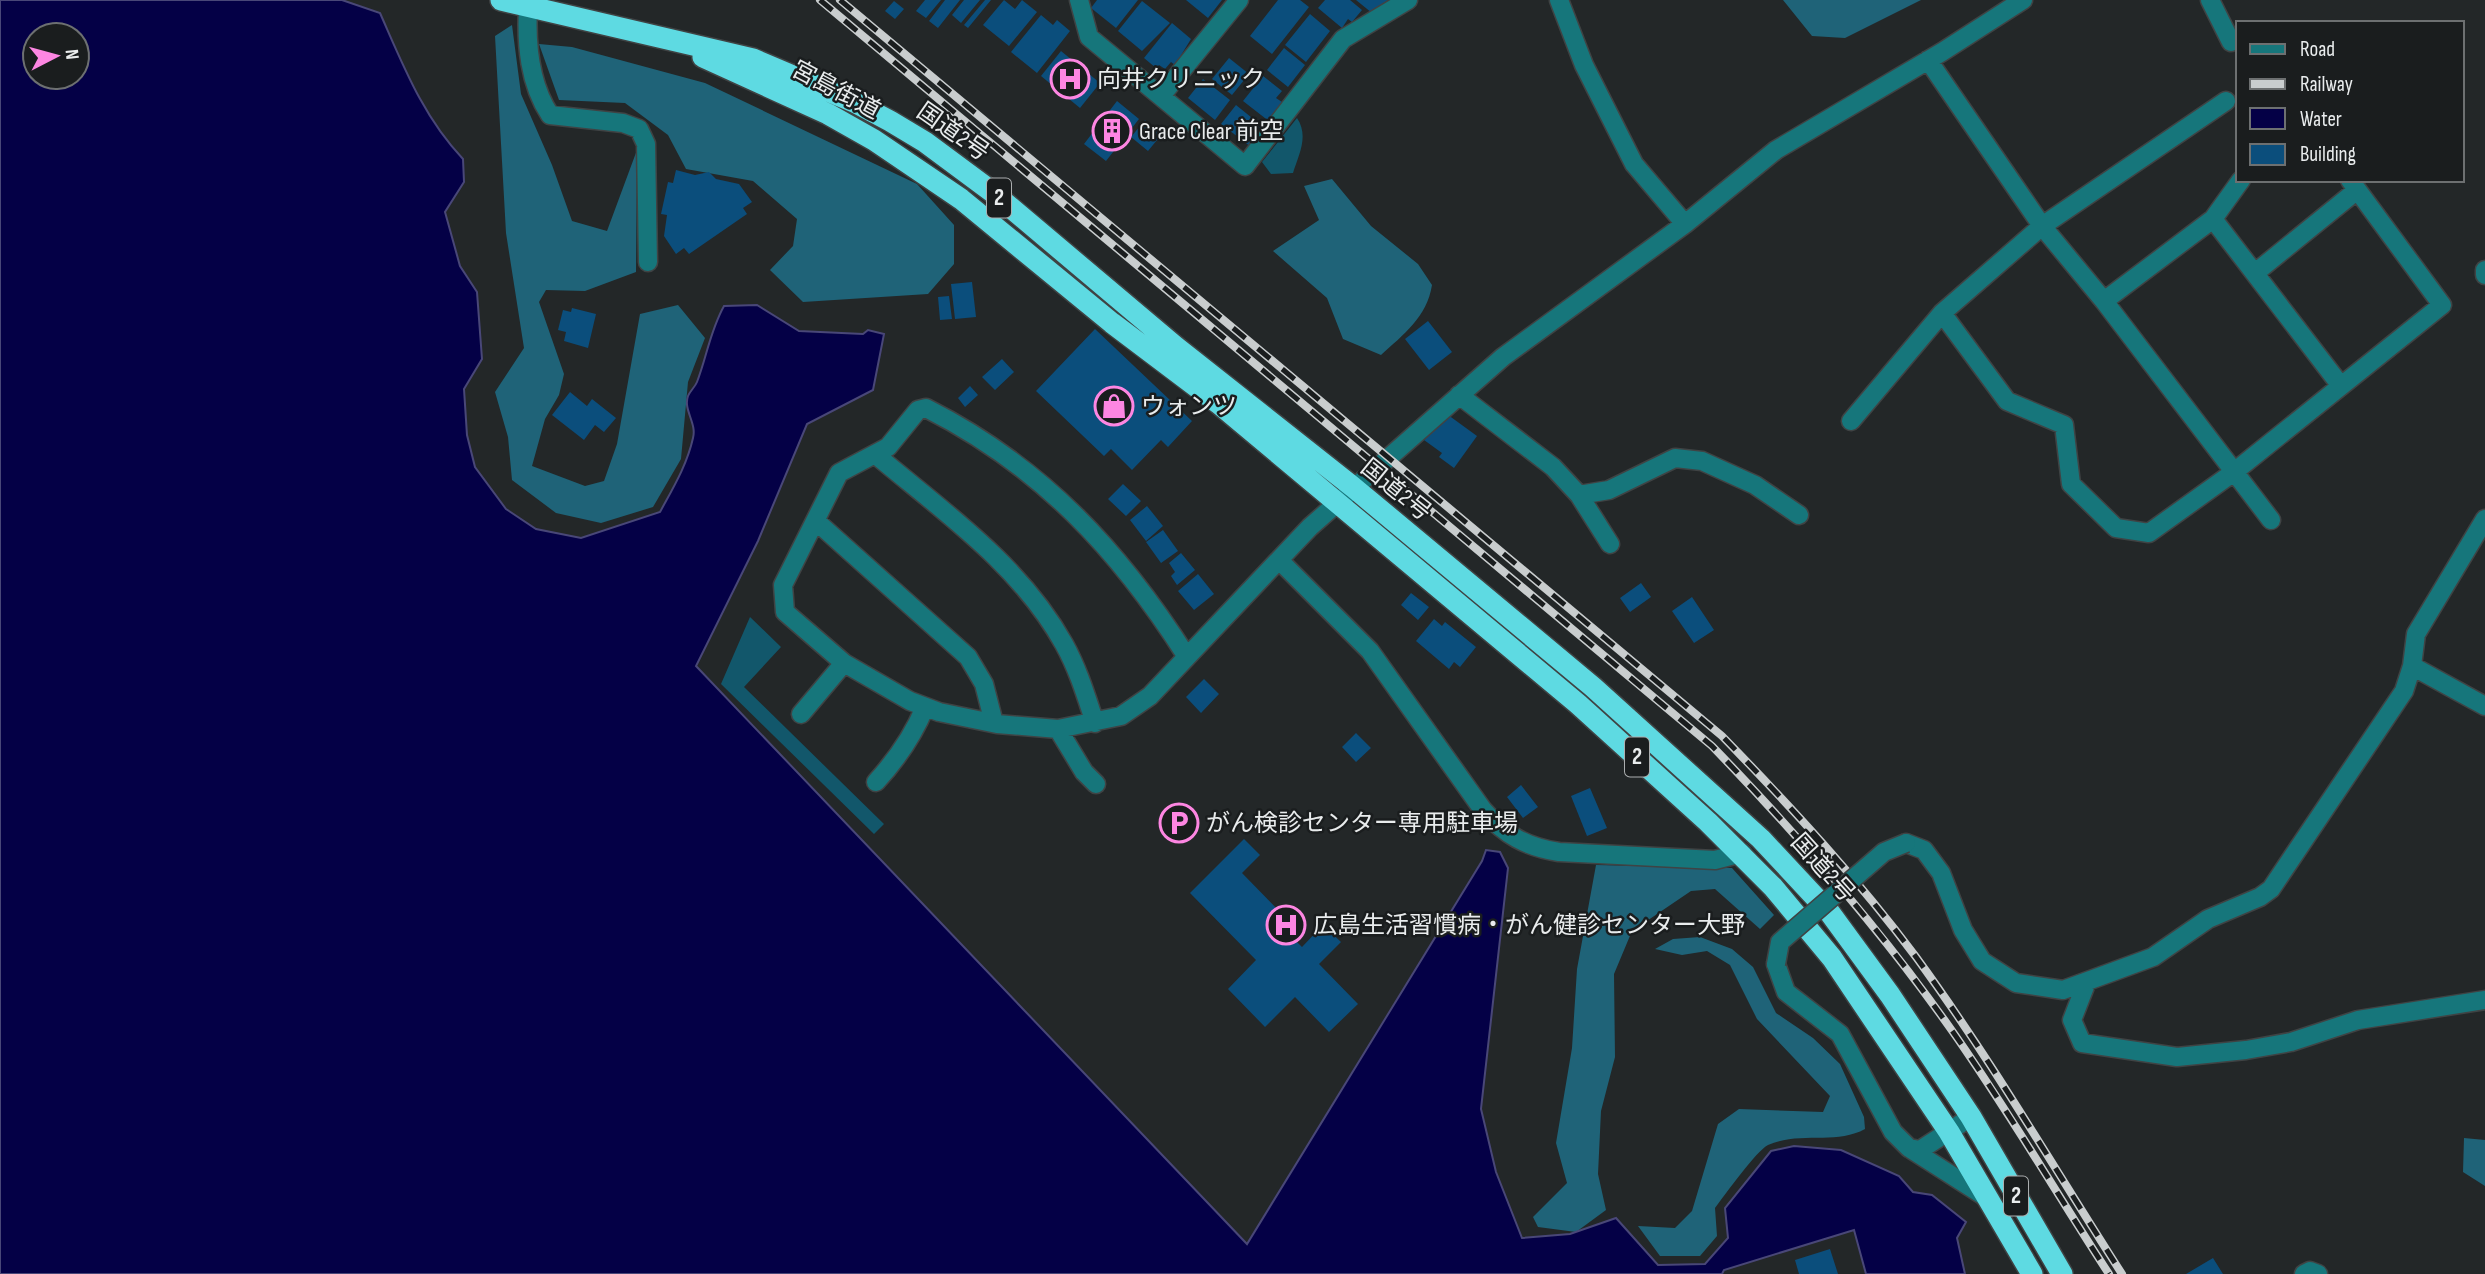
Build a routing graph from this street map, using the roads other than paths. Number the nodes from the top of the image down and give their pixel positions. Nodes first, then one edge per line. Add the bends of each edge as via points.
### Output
1 (502, 0) edge
2 (1079, 0) edge
3 (1239, 0) edge
4 (1408, 0) edge
5 (1559, 0) edge
6 (2023, 0) edge
7 (2210, 0) edge
8 (528, 6) junction
9 (584, 20) junction
10 (2231, 42) dead end
11 (1928, 60) junction
12 (1161, 96) junction
13 (2226, 102) dead end
14 (2240, 182) edge
15 (2353, 185) edge
16 (2213, 219) junction
17 (1685, 224) junction
18 (2042, 226) junction
19 (648, 262) dead end
20 (2485, 270) edge
21 (2255, 273) junction
22 (2485, 275) edge
23 (2104, 301) junction
24 (1942, 313) junction
25 (1133, 339) joint
26 (2340, 386) junction
27 (1459, 395) junction
28 (1851, 421) dead end
29 (876, 455) junction
30 (2234, 472) junction
31 (1353, 487) junction
32 (1580, 495) junction
33 (1337, 502) junction
34 (1799, 515) dead end
35 (2485, 519) edge
36 (2271, 520) dead end
37 (817, 522) junction
38 (1610, 544) dead end
39 (1279, 560) junction
40 (1187, 657) junction
41 (844, 663) junction
42 (2412, 666) junction
43 (925, 706) junction
44 (2485, 706) edge
45 (801, 714) dead end
46 (1102, 722) junction
47 (994, 723) junction
48 (1058, 729) junction
49 (876, 782) dead end
50 (1096, 784) dead end
51 (1742, 853) junction
52 (2086, 984) junction
53 (2485, 1000) edge
54 (1971, 1118) junction
55 (1949, 1132) junction
56 (1909, 1148) junction
57 (2009, 1230) junction
58 (2032, 1274) edge
59 (2062, 1274) edge
60 (2304, 1274) edge
61 (2318, 1274) edge

1 - 8 highway, 国道2号 / 2
2 - 12 street via 1089,37
3 - 12 street
4 - 12 street via 1343,39 1245,166
5 - 17 street via 1584,65 1634,164
6 - 11 street
7 - 10 street
8 - 9 highway, 国道2号 / 2
8 - 19 street via 532,72 550,115 623,122 639,129 646,144
9 - 25 highway, 宮島街道 / 2 via 734,69 874,140 961,199
9 - 31 highway, 国道2号 / 2 via 753,59 854,102 913,135 990,191
11 - 17 street via 1776,150
11 - 18 street
13 - 18 street
14 - 16 street
15 - 21 street
15 - 26 street via 2442,305
16 - 21 street
16 - 23 street
17 - 27 street via 1503,357
18 - 23 street
18 - 24 street
20 - 22 street
21 - 26 street
23 - 30 street
24 - 28 street
24 - 30 street via 2007,401 2064,425 2071,484 2116,527 2149,533
25 - 33 highway, 国道2号 / 2
26 - 30 street
27 - 31 street
27 - 32 street via 1553,467
29 - 37 street via 839,473
29 - 40 street via 918,410 926,408 994,447 1042,482 1129,571
29 - 46 street via 987,548 1025,588 1065,645
30 - 36 street
31 - 33 street
31 - 54 highway, 国道2号 / 2 via 1593,687 1761,839 1861,953
32 - 34 street via 1609,490 1675,458 1702,461 1755,485
32 - 38 street
33 - 39 street
33 - 51 highway, 国道2号 / 2 via 1578,704
35 - 42 street via 2416,634
37 - 41 street via 783,585 785,612
37 - 47 street via 968,657 984,684
39 - 40 street
39 - 51 street via 1370,651 1483,810 1516,840 1559,852 1715,860
40 - 46 street via 1142,704
41 - 43 street
41 - 45 street
42 - 44 street
42 - 52 street via 2404,691 2272,889 2208,919 2153,957
43 - 47 street
43 - 49 street via 898,759
46 - 48 street
47 - 48 street
48 - 50 street
51 - 55 highway, 国道2号 / 2 via 1832,958
52 - 53 street via 2072,1020 2082,1043 2177,1057 2291,1042 2358,1020
52 - 56 street, bridge via 2063,990 2016,983 1982,961 1963,930 1941,873 1924,850 1906,843 1884,852 1780,942 1776,964 1786,992 1840,1034 1885,1119
54 - 55 street
54 - 59 highway, 国道2号 / 2
55 - 56 street via 1926,1148
55 - 57 highway, 国道2号 / 2
56 - 57 street via 1970,1185
57 - 58 highway, 国道2号 / 2
60 - 61 street

